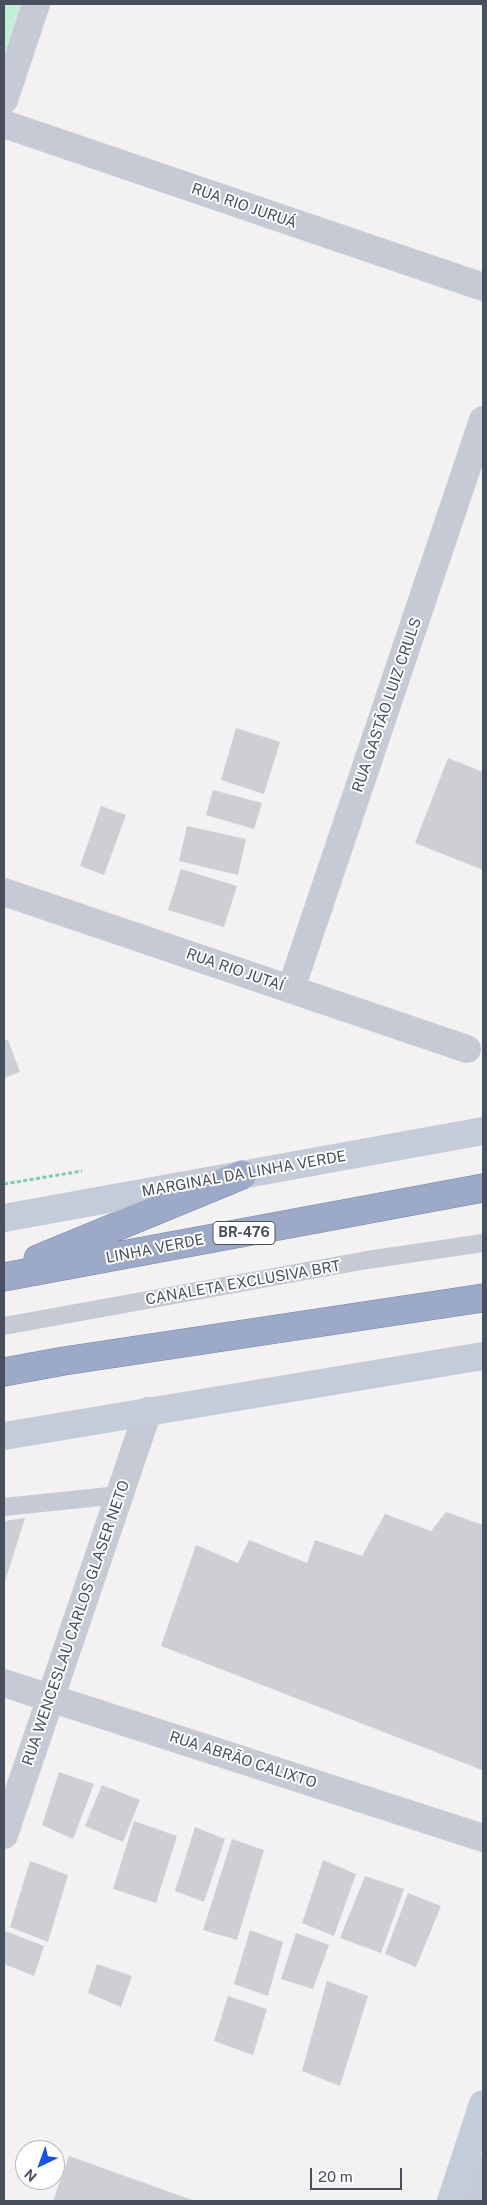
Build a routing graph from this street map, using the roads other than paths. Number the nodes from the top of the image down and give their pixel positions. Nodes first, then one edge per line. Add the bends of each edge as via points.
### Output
1 (36, 4) edge
2 (4, 100) edge
3 (4, 124) edge
4 (483, 287) edge
5 (483, 420) edge
6 (4, 892) edge
7 (290, 989) junction
8 (467, 1049) dead end
9 (483, 1131) edge
10 (242, 1175) junction
11 (483, 1188) edge
12 (4, 1218) edge
13 (483, 1242) edge
14 (4, 1273) edge
15 (4, 1278) edge
16 (483, 1298) edge
17 (4, 1326) edge
18 (483, 1356) edge
19 (4, 1372) edge
20 (148, 1411) junction
21 (4, 1436) edge
22 (119, 1495) junction
23 (4, 1507) edge
24 (4, 1683) edge
25 (50, 1698) junction
26 (4, 1835) edge
27 (483, 1838) edge
28 (483, 2104) edge
29 (483, 2168) edge
30 (451, 2201) edge
31 (466, 2201) edge

1 - 2 street
3 - 4 street, RUA RIO JURUÁ
5 - 7 street, RUA GASTÃO LUIZ CRULS
6 - 7 street, RUA RIO JUTAÍ
7 - 8 street, RUA RIO JUTAÍ
9 - 10 main road, MARGINAL DA LINHA VERDE
10 - 12 main road, MARGINAL DA LINHA VERDE
10 - 14 highway
11 - 15 highway, LINHA VERDE / BR-476
13 - 17 lane, CANALETA EXCLUSIVA BRT
16 - 19 highway
18 - 20 main road
20 - 21 main road
20 - 22 street, RUA WENCESLAU CARLOS GLASER NETO
22 - 23 lane
22 - 25 street, RUA WENCESLAU CARLOS GLASER NETO
24 - 25 street, RUA ABRÃO CALIXTO
25 - 26 street, RUA WENCESLAU CARLOS GLASER NETO
25 - 27 street, RUA ABRÃO CALIXTO
28 - 30 main road
29 - 31 street

